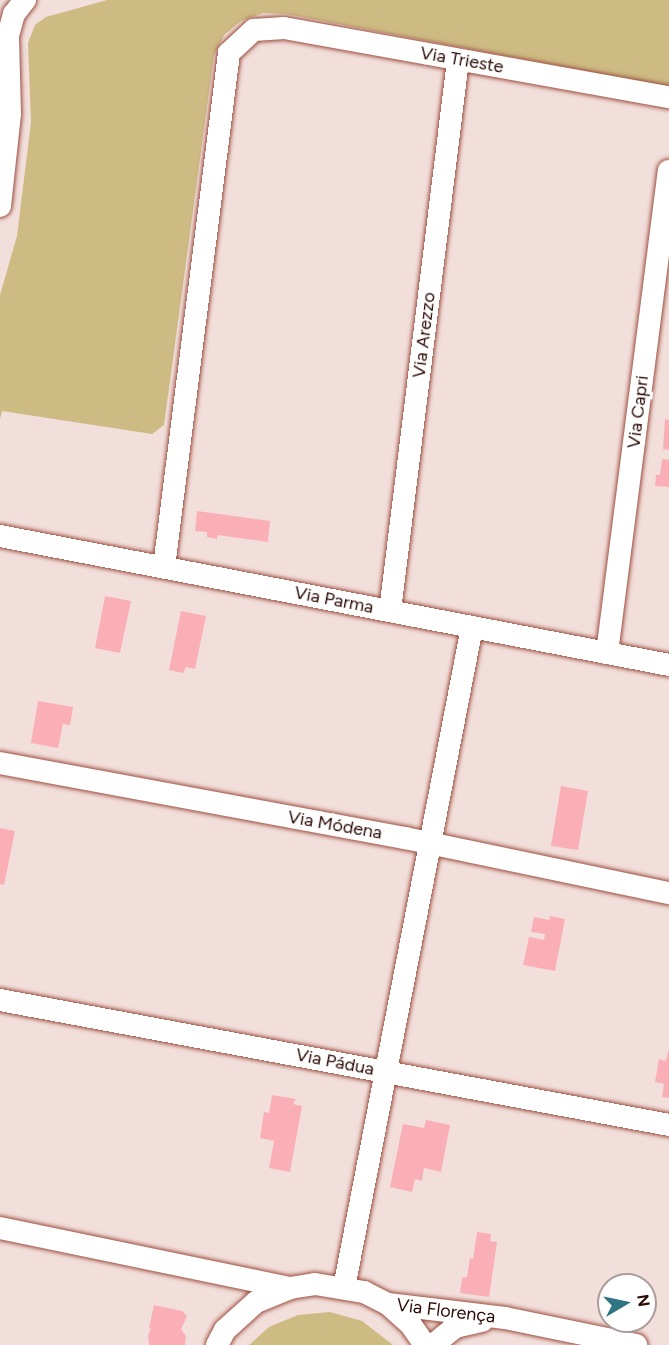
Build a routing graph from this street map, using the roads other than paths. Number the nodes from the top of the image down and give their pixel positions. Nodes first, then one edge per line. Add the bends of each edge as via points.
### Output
1 (25, 0) edge
2 (458, 60) junction
3 (669, 97) edge
4 (669, 171) edge
5 (0, 206) edge
6 (0, 536) edge
7 (164, 567) junction
8 (390, 611) junction
9 (472, 627) junction
10 (607, 653) junction
11 (669, 665) edge
12 (0, 763) edge
13 (430, 843) junction
14 (669, 892) edge
15 (0, 1000) edge
16 (386, 1071) junction
17 (669, 1125) edge
18 (0, 1228) edge
19 (218, 1271) junction
20 (290, 1287) junction
21 (344, 1288) junction
22 (256, 1302) junction
23 (388, 1304) junction
24 (505, 1318) junction
25 (217, 1345) edge
26 (425, 1345) edge
27 (433, 1345) edge
28 (636, 1345) edge

1 - 5 street via 15,14 8,36 10,114
2 - 3 street, Via Trieste
2 - 7 street, Via Trieste via 284,28 254,30 229,53
2 - 8 street, Via Arezzo
4 - 10 street, Via Capri
6 - 7 street, Via Parma
7 - 8 street, Via Parma
8 - 9 street, Via Parma
9 - 10 street, Via Parma
9 - 13 street
10 - 11 street, Via Parma
12 - 13 street, Via Módena
13 - 14 street, Via Módena
13 - 16 street
15 - 16 street, Via Pádua
16 - 17 street, Via Pádua
16 - 21 street
18 - 19 street
19 - 20 street
19 - 22 street
20 - 21 street via 315,1284
20 - 22 street
21 - 23 street via 364,1292
22 - 25 street via 225,1330
23 - 24 street, Via Florença
23 - 26 street via 411,1325
24 - 27 street, Via Florença via 456,1327
24 - 28 street, Via Florença

